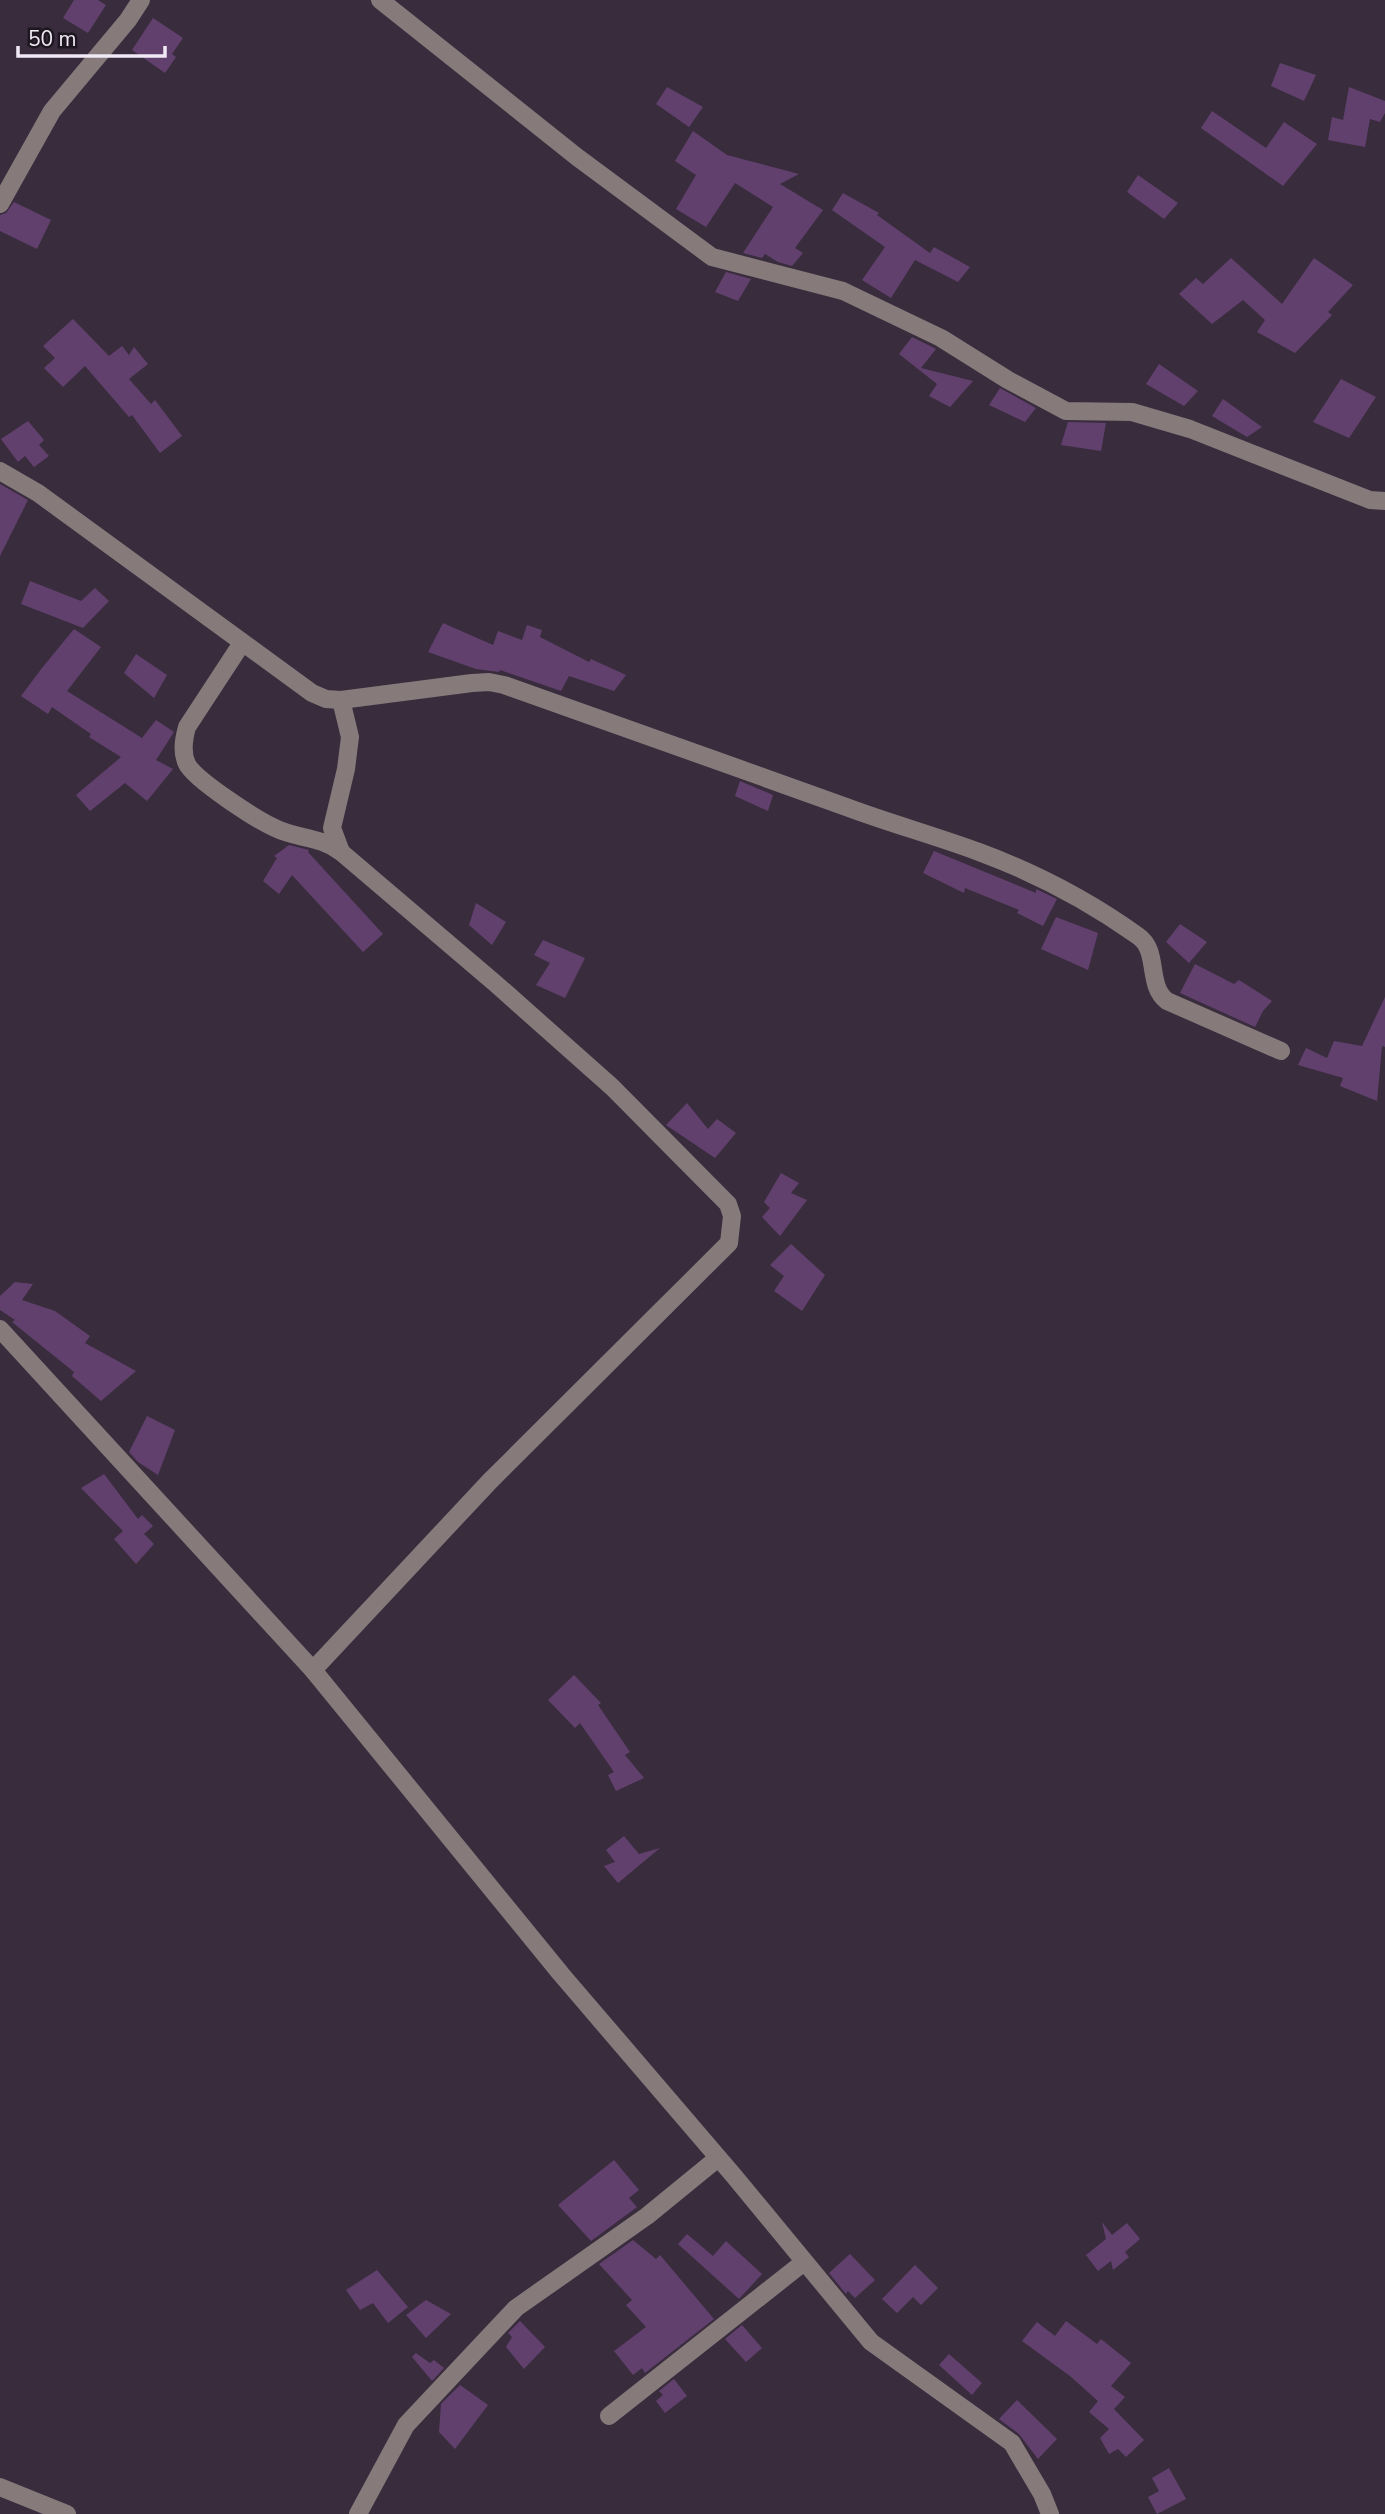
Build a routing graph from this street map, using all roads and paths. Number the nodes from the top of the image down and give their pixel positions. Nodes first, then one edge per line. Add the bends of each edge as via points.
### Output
1 (141, 0) edge
2 (380, 0) edge
3 (0, 204) edge
4 (0, 471) edge
5 (1385, 501) edge
6 (242, 643) junction
7 (341, 700) junction
8 (341, 852) junction
9 (1281, 1051) dead end
10 (0, 1329) edge
11 (313, 1670) junction
12 (718, 2158) junction
13 (804, 2262) junction
14 (609, 2416) dead end
15 (0, 2487) edge
16 (67, 2514) edge
17 (358, 2514) edge
18 (1050, 2514) edge

1 - 3 street via 52,111
2 - 5 street via 712,257 843,291 941,338 1066,411 1132,412 1190,429 1370,500
4 - 6 street
6 - 7 street via 312,693
6 - 8 street via 187,727 187,765 277,830 321,839
7 - 8 street via 350,737 332,828
7 - 9 street via 472,683 504,685 978,851 1082,898 1142,938 1158,992 1167,1001
8 - 11 street via 612,1087 728,1204 732,1230 729,1243 490,1481
10 - 11 street
11 - 12 street
12 - 13 street
12 - 17 street via 647,2216 516,2308 406,2426
13 - 14 street
13 - 18 street via 871,2342 1012,2443
15 - 16 street

